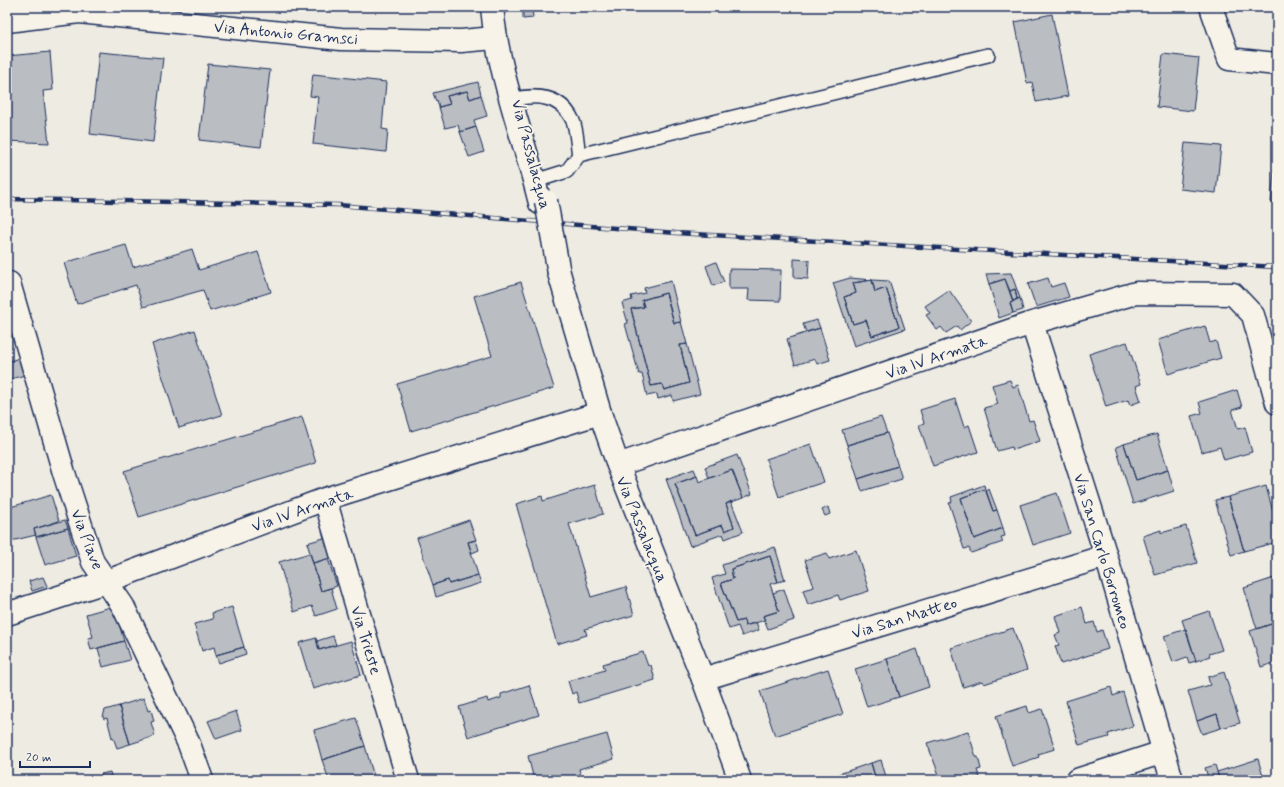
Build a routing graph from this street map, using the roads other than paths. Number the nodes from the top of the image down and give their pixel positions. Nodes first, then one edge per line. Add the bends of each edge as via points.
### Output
1 (492, 7) edge
2 (1211, 7) edge
3 (7, 21) edge
4 (495, 38) junction
5 (988, 56) dead end
6 (1277, 64) edge
7 (514, 99) junction
8 (578, 155) junction
9 (539, 180) junction
10 (9, 283) dead end
11 (1032, 323) junction
12 (1277, 403) edge
13 (600, 413) junction
14 (618, 465) junction
15 (325, 499) junction
16 (1106, 556) junction
17 (105, 582) junction
18 (7, 614) edge
19 (703, 679) junction
20 (1163, 752) junction
21 (202, 780) edge
22 (408, 780) edge
23 (740, 780) edge
24 (1077, 780) edge
25 (1172, 780) edge

1 - 4 street, Via Passalacqua
2 - 6 street via 1229,59
3 - 4 street, Via Antonio Gramsci via 79,12 341,39 461,41
4 - 7 street, Via Passalacqua
5 - 8 lane
7 - 8 lane via 538,95 558,102 574,122
7 - 9 street, Via Passalacqua
8 - 9 lane via 566,171
9 - 13 street, Via Passalacqua, bridge via 559,273
10 - 17 street, Via Piave via 64,473 93,562
11 - 12 street, Via IV Armata via 1136,293 1233,294 1253,315
11 - 14 street, Via IV Armata
11 - 16 street, Via San Carlo Borromeo
13 - 14 street, Via Passalacqua
13 - 15 street, Via IV Armata
14 - 19 street, Via Passalacqua
15 - 17 street, Via IV Armata
15 - 22 street, Via Trieste
16 - 19 street, Via San Matteo
16 - 20 street, Via San Carlo Borromeo
17 - 18 street, Via IV Armata
17 - 21 street, Via Piave via 123,606 147,654 190,744
19 - 23 street, Via Passalacqua
20 - 24 street
20 - 25 street, Via San Carlo Borromeo

